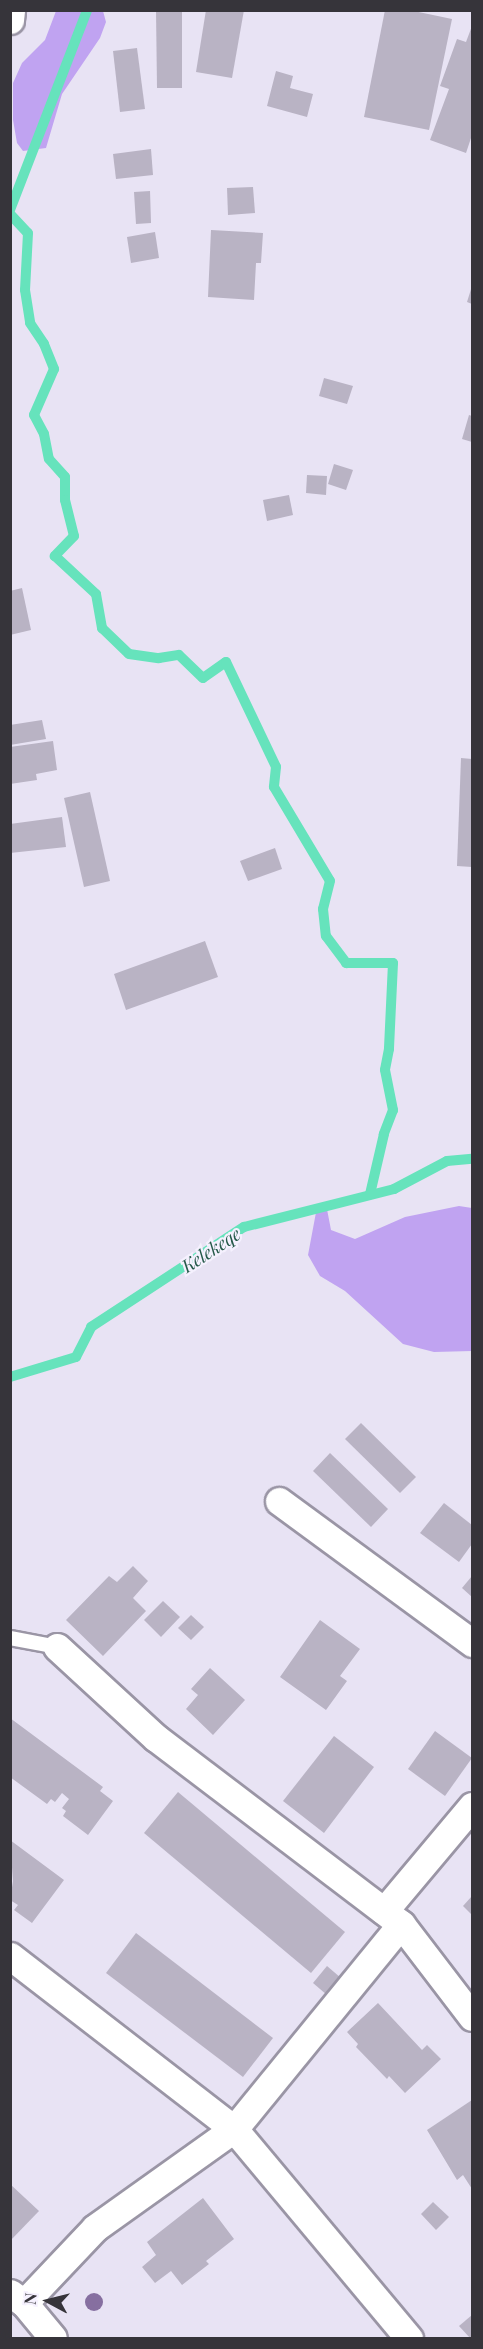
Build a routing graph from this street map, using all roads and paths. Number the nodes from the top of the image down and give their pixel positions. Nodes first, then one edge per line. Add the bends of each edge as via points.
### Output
1 (11, 10) edge
2 (10, 20) edge
3 (279, 1502) dead end
4 (10, 1638) edge
5 (472, 1643) edge
6 (57, 1647) joint
7 (472, 1806) edge
8 (393, 1917) junction
9 (10, 1956) edge
10 (472, 2017) edge
11 (234, 2129) junction
12 (17, 2298) edge
13 (53, 2338) edge
14 (409, 2338) edge

1 - 2 street
3 - 5 street
4 - 6 lane
6 - 8 street via 156,1738
7 - 8 street
8 - 10 street
8 - 11 street
9 - 11 street
11 - 12 street via 95,2228
11 - 14 street
12 - 13 street

